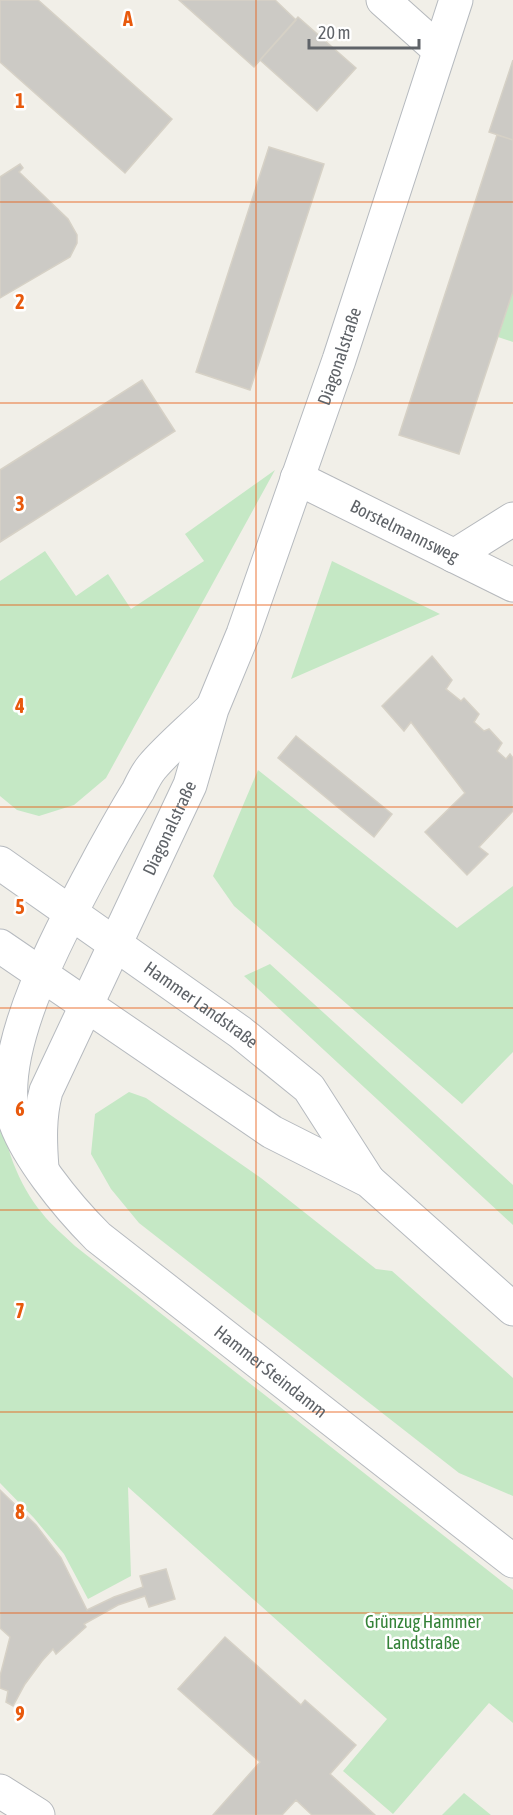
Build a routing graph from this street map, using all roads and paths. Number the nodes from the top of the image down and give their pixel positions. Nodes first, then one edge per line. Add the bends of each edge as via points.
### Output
1 (383, 0) edge
2 (456, 0) edge
3 (439, 50) junction
4 (297, 478) junction
5 (513, 519) edge
6 (454, 556) junction
7 (513, 585) edge
8 (212, 709) junction
9 (0, 863) edge
10 (70, 912) junction
11 (117, 944) junction
12 (0, 946) edge
13 (40, 974) junction
14 (86, 1006) junction
15 (42, 1168) junction
16 (369, 1181) junction
17 (513, 1309) edge
18 (513, 1561) edge
19 (0, 1791) edge
20 (38, 1815) edge

1 - 3 street
2 - 3 street, Diagonalstraße
3 - 4 street, Diagonalstraße
4 - 6 street, Borstelmannsweg
4 - 8 street, Diagonalstraße via 243,634
5 - 6 street
6 - 7 street, Borstelmannsweg
8 - 10 street, Diagonalstraße via 151,768
8 - 11 street, Diagonalstraße via 190,785
9 - 10 street, Hammer Landstraße
10 - 11 street, Hammer Landstraße
10 - 13 street, Diagonalstraße
11 - 14 street, Diagonalstraße
11 - 16 street, Hammer Landstraße via 240,1032 309,1088
12 - 13 street, Hammer Landstraße
13 - 14 street, Hammer Landstraße
13 - 15 street, Hammer Steindamm via 17,1035 9,1078 12,1112
14 - 15 street via 44,1098 40,1132
14 - 16 street, Hammer Landstraße via 272,1132
15 - 18 street, Hammer Steindamm via 98,1237
16 - 17 street, Hammer Landstraße
19 - 20 street

